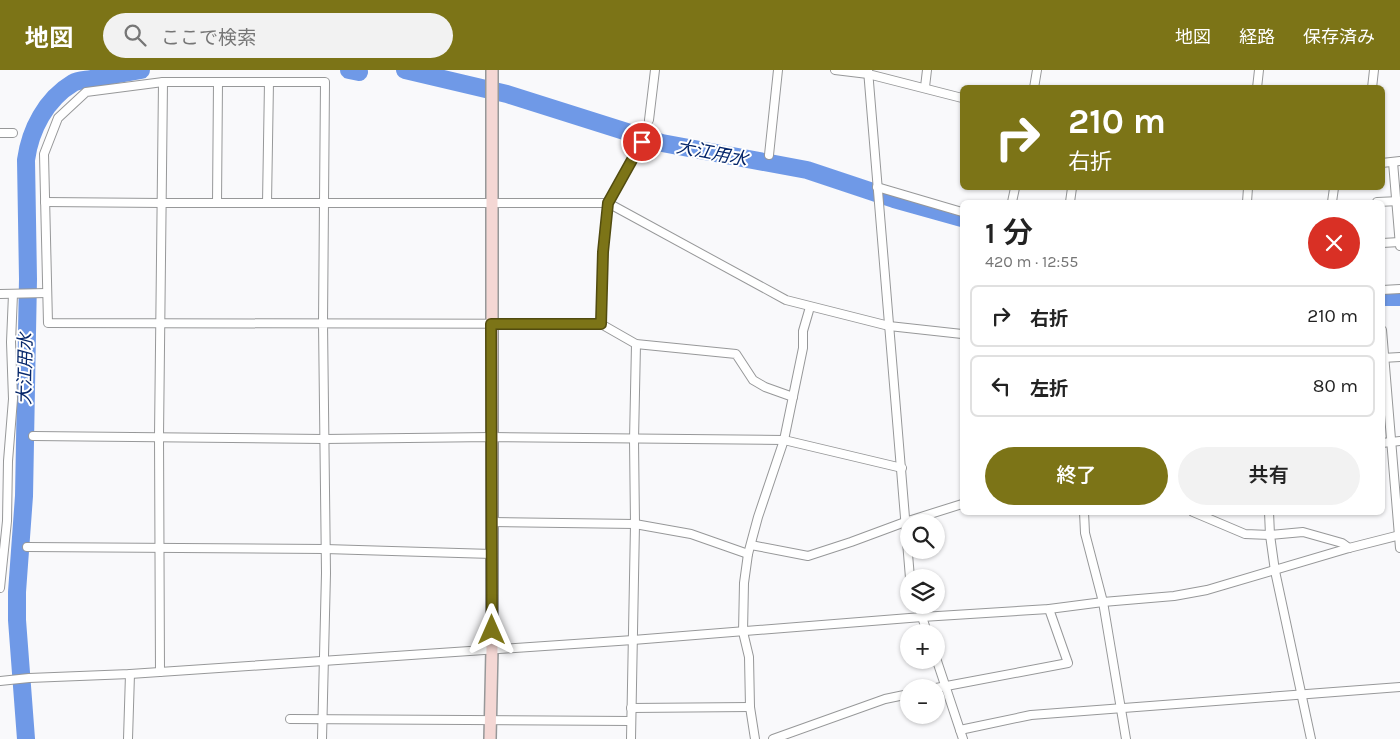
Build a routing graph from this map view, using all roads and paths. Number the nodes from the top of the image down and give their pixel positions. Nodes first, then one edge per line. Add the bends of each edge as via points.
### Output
1 (492, 70) edge
2 (655, 70) edge
3 (778, 70) edge
4 (834, 70) edge
5 (927, 70) edge
6 (1037, 70) edge
7 (1259, 70) edge
8 (1374, 70) edge
9 (868, 72) edge
10 (163, 82) junction
11 (218, 82) junction
12 (269, 82) junction
13 (1034, 85) edge
14 (1257, 85) edge
15 (1372, 85) edge
16 (925, 87) junction
17 (960, 97) edge
18 (649, 120) dead end
19 (0, 133) edge
20 (13, 133) dead end
21 (642, 142) dead end
22 (769, 155) dead end
23 (1396, 161) edge
24 (877, 188) junction
25 (1398, 201) edge
26 (45, 202) junction
27 (492, 202) junction
28 (1385, 202) edge
29 (162, 203) junction
30 (217, 203) junction
31 (608, 203) junction
32 (267, 204) junction
33 (324, 204) junction
34 (960, 211) edge
35 (1400, 242) edge
36 (1385, 243) edge
37 (1400, 246) edge
38 (1400, 289) edge
39 (1385, 290) edge
40 (47, 293) junction
41 (0, 294) edge
42 (13, 294) junction
43 (810, 307) junction
44 (160, 322) junction
45 (323, 323) junction
46 (491, 324) junction
47 (601, 324) junction
48 (889, 326) junction
49 (960, 334) edge
50 (636, 344) junction
51 (1400, 357) edge
52 (1385, 358) edge
53 (1385, 365) edge
54 (793, 398) junction
55 (33, 436) dead end
56 (159, 436) junction
57 (492, 437) junction
58 (324, 439) junction
59 (634, 440) junction
60 (784, 440) junction
61 (1396, 442) edge
62 (4, 461) edge
63 (902, 468) junction
64 (960, 505) edge
65 (905, 514) edge
66 (930, 514) edge
67 (1084, 515) edge
68 (1201, 515) edge
69 (1269, 515) edge
70 (492, 522) junction
71 (635, 524) junction
72 (900, 524) edge
73 (1270, 535) junction
74 (1400, 536) edge
75 (751, 545) junction
76 (27, 547) dead end
77 (158, 548) junction
78 (1349, 548) junction
79 (1400, 548) edge
80 (325, 549) junction
81 (492, 554) junction
82 (748, 554) junction
83 (1275, 571) junction
84 (0, 588) edge
85 (1103, 602) junction
86 (1049, 609) junction
87 (921, 614) edge
88 (922, 617) junction
89 (924, 624) edge
90 (743, 632) junction
91 (633, 640) junction
92 (492, 649) junction
93 (324, 660) junction
94 (940, 669) edge
95 (160, 672) junction
96 (130, 674) junction
97 (0, 681) edge
98 (946, 686) junction
99 (1400, 687) edge
100 (1301, 693) junction
101 (900, 696) edge
102 (750, 707) junction
103 (1121, 707) junction
104 (632, 708) junction
105 (290, 719) dead end
106 (322, 719) junction
107 (490, 720) junction
108 (631, 720) junction
109 (960, 730) junction
110 (128, 739) edge
111 (322, 739) edge
112 (490, 739) edge
113 (631, 739) edge
114 (755, 739) edge
115 (773, 739) edge
116 (963, 739) edge
117 (1126, 739) edge
118 (1311, 739) edge

1 - 27 street
2 - 18 street
3 - 22 street
4 - 9 street
5 - 16 street
6 - 13 street
7 - 14 street
8 - 15 street
9 - 16 street
9 - 24 street
10 - 11 street
10 - 26 street via 86,92 58,118 44,154
10 - 29 street
11 - 12 street
11 - 30 street
12 - 32 street
12 - 33 street via 325,82
16 - 17 street
19 - 20 street
21 - 31 street
23 - 25 street
24 - 34 street
24 - 48 street
25 - 28 street
25 - 35 street
26 - 29 street
26 - 40 street
27 - 31 street
27 - 33 street
27 - 46 street
29 - 30 street
29 - 44 street
30 - 32 street
31 - 43 street via 786,300
31 - 47 street
32 - 33 street
33 - 45 street
35 - 36 street
35 - 37 street
38 - 39 street
40 - 42 street
40 - 44 street via 48,323
41 - 42 street
42 - 62 street via 13,399
43 - 48 street
43 - 54 street
44 - 45 street
44 - 56 street
45 - 46 street
45 - 58 street
46 - 47 street
46 - 57 street
47 - 50 street
48 - 49 street
48 - 63 street
50 - 54 street via 736,354 753,380
50 - 59 street
51 - 52 street
53 - 61 street
54 - 60 street
55 - 56 street
56 - 58 street
56 - 77 street
57 - 58 street
57 - 59 street
57 - 70 street
58 - 80 street
59 - 60 street
59 - 71 street
60 - 63 street
60 - 75 street
61 - 74 street
62 - 84 street via 7,521
63 - 65 street
64 - 66 street
67 - 85 street via 1085,533
68 - 73 street via 1245,534
69 - 73 street
70 - 71 street
70 - 81 street
71 - 82 street via 691,534
71 - 91 street
72 - 75 street via 808,556
73 - 78 street via 1303,532
73 - 83 street
74 - 78 street
74 - 79 street
75 - 82 street
76 - 77 street
77 - 80 street
77 - 95 street
78 - 83 street
80 - 81 street
80 - 93 street
81 - 92 street
82 - 90 street
83 - 85 street via 1174,596
83 - 100 street
85 - 86 street
85 - 103 street
86 - 88 street
86 - 98 street via 1068,663
87 - 88 street
88 - 89 street
88 - 90 street
90 - 91 street
90 - 102 street via 749,657
91 - 92 street
91 - 104 street
92 - 93 street
92 - 107 street
93 - 95 street
93 - 106 street
94 - 98 street
95 - 96 street
96 - 97 street
96 - 110 street
98 - 109 street
99 - 100 street
100 - 103 street
100 - 118 street
101 - 115 street
102 - 104 street
102 - 114 street
103 - 109 street via 1031,715
103 - 117 street
104 - 108 street
105 - 106 street
106 - 107 street
106 - 111 street
107 - 108 street
107 - 112 street
108 - 113 street
109 - 116 street

